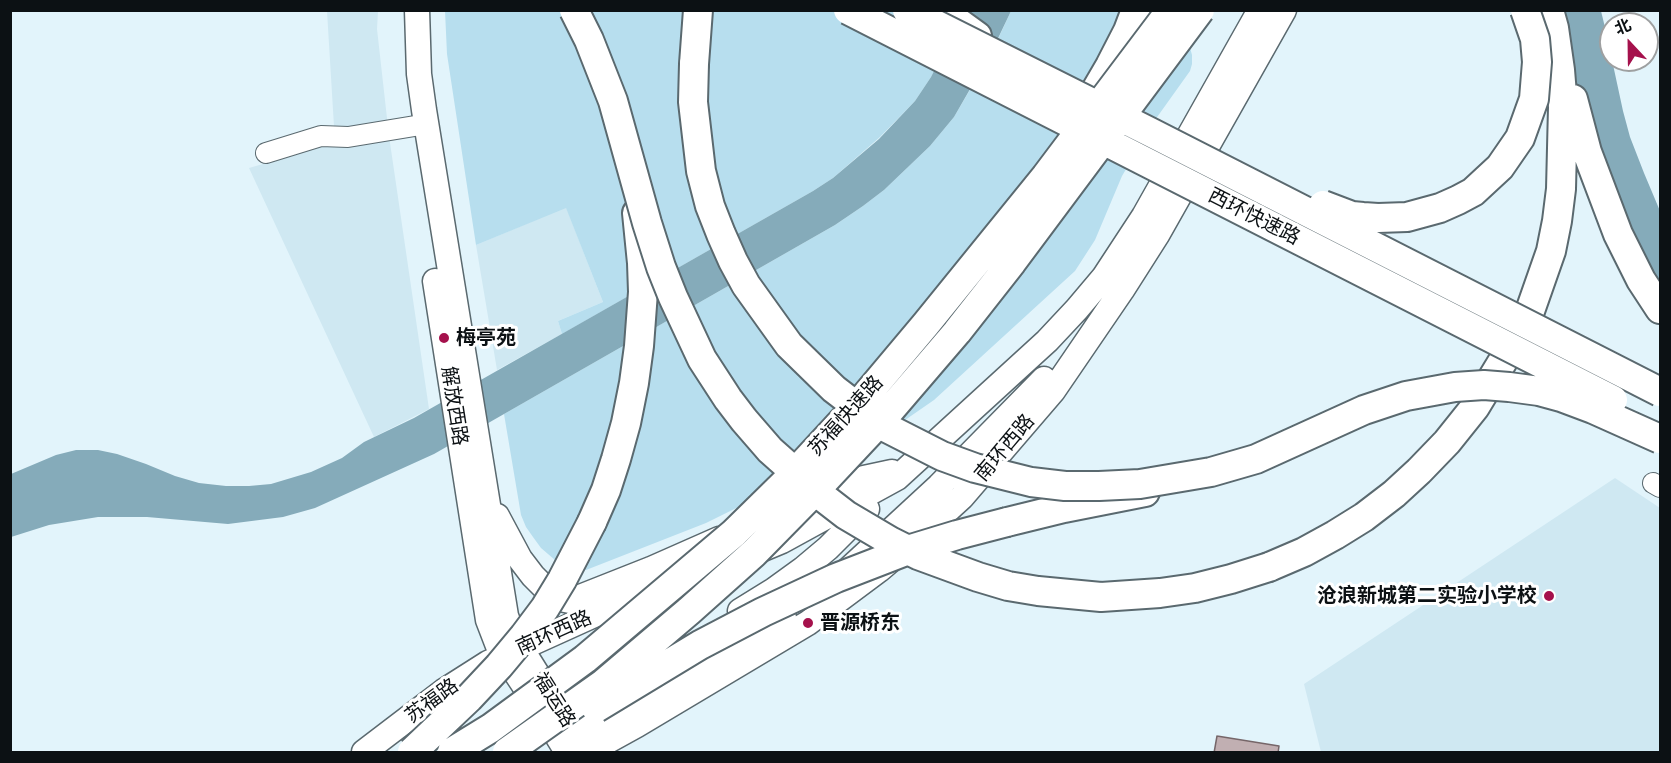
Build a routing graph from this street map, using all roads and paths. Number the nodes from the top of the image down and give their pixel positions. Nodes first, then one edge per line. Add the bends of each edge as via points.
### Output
1 (402, 10) edge
2 (417, 10) edge
3 (574, 10) edge
4 (698, 10) edge
5 (848, 10) edge
6 (907, 10) edge
7 (941, 10) edge
8 (1136, 10) edge
9 (1260, 10) edge
10 (1284, 10) edge
11 (1525, 10) edge
12 (1190, 15) edge
13 (1551, 19) edge
14 (1020, 67) junction
15 (419, 126) junction
16 (1150, 132) junction
17 (266, 153) dead end
18 (629, 155) junction
19 (1046, 176) junction
20 (1660, 309) edge
21 (1660, 392) edge
22 (1658, 434) edge
23 (469, 445) junction
24 (1256, 459) junction
25 (902, 474) junction
26 (487, 498) junction
27 (512, 651) junction
28 (570, 740) edge
29 (366, 750) edge
30 (412, 753) edge
31 (452, 753) edge
32 (507, 753) edge
33 (526, 753) edge

1 - 15 main road, 解放西路 via 404,75
2 - 15 main road, 解放西路
3 - 18 highway, bridge via 603,73
4 - 24 highway, bridge via 693,102 701,171 710,206 733,261 758,303 789,345 834,389 881,425 942,456 1031,482 1065,486 1140,484 1211,472
5 - 22 highway, 西环快速路, bridge
6 - 14 highway, 西环快速路, bridge
7 - 14 highway, bridge
8 - 19 highway, bridge via 1110,66
9 - 25 main road, 南环西路 via 1144,216 1104,277 1047,341
10 - 28 main road via 1157,235 1095,327 939,486 828,587 773,625
11 - 16 highway, bridge via 1535,39 1537,62 1534,99 1526,126 1507,159 1486,181 1440,208 1397,218 1352,216
12 - 19 highway, 苏福快速路, bridge
12 - 32 highway, 苏福快速路, bridge via 1005,271 878,424 754,553 689,611 603,684
13 - 18 highway, bridge via 1563,107 1561,189 1555,231 1530,311 1498,371 1447,442 1394,495 1364,517 1304,552 1269,567 1196,588 1101,597 1008,586 918,555 846,515 770,450 728,399 702,359 661,267
13 - 20 highway via 1587,152 1608,209 1632,264
14 - 16 highway, 西环快速路, bridge
15 - 17 street via 348,137 321,136
15 - 23 main road, 解放西路
16 - 21 highway, 西环快速路, bridge
18 - 30 highway, bridge via 643,292 634,383 606,490 579,549 538,617 492,674
19 - 31 highway, 苏福快速路, bridge via 863,399 734,533 585,659
22 - 24 highway, bridge via 1561,398 1484,385 1428,391 1385,402
23 - 26 main road, 解放西路
23 - 27 main road, 解放西路 via 488,620 492,634
24 - 33 highway, bridge via 1168,486 957,535 865,566 700,645
25 - 26 main road via 864,478 570,601 560,599 533,576
25 - 27 main road, 南环西路 via 771,546 672,587 636,596
25 - 28 main road via 828,548
26 - 27 main road, 解放西路
27 - 28 main road, 福运路
27 - 29 main road, 苏福路 via 472,672

